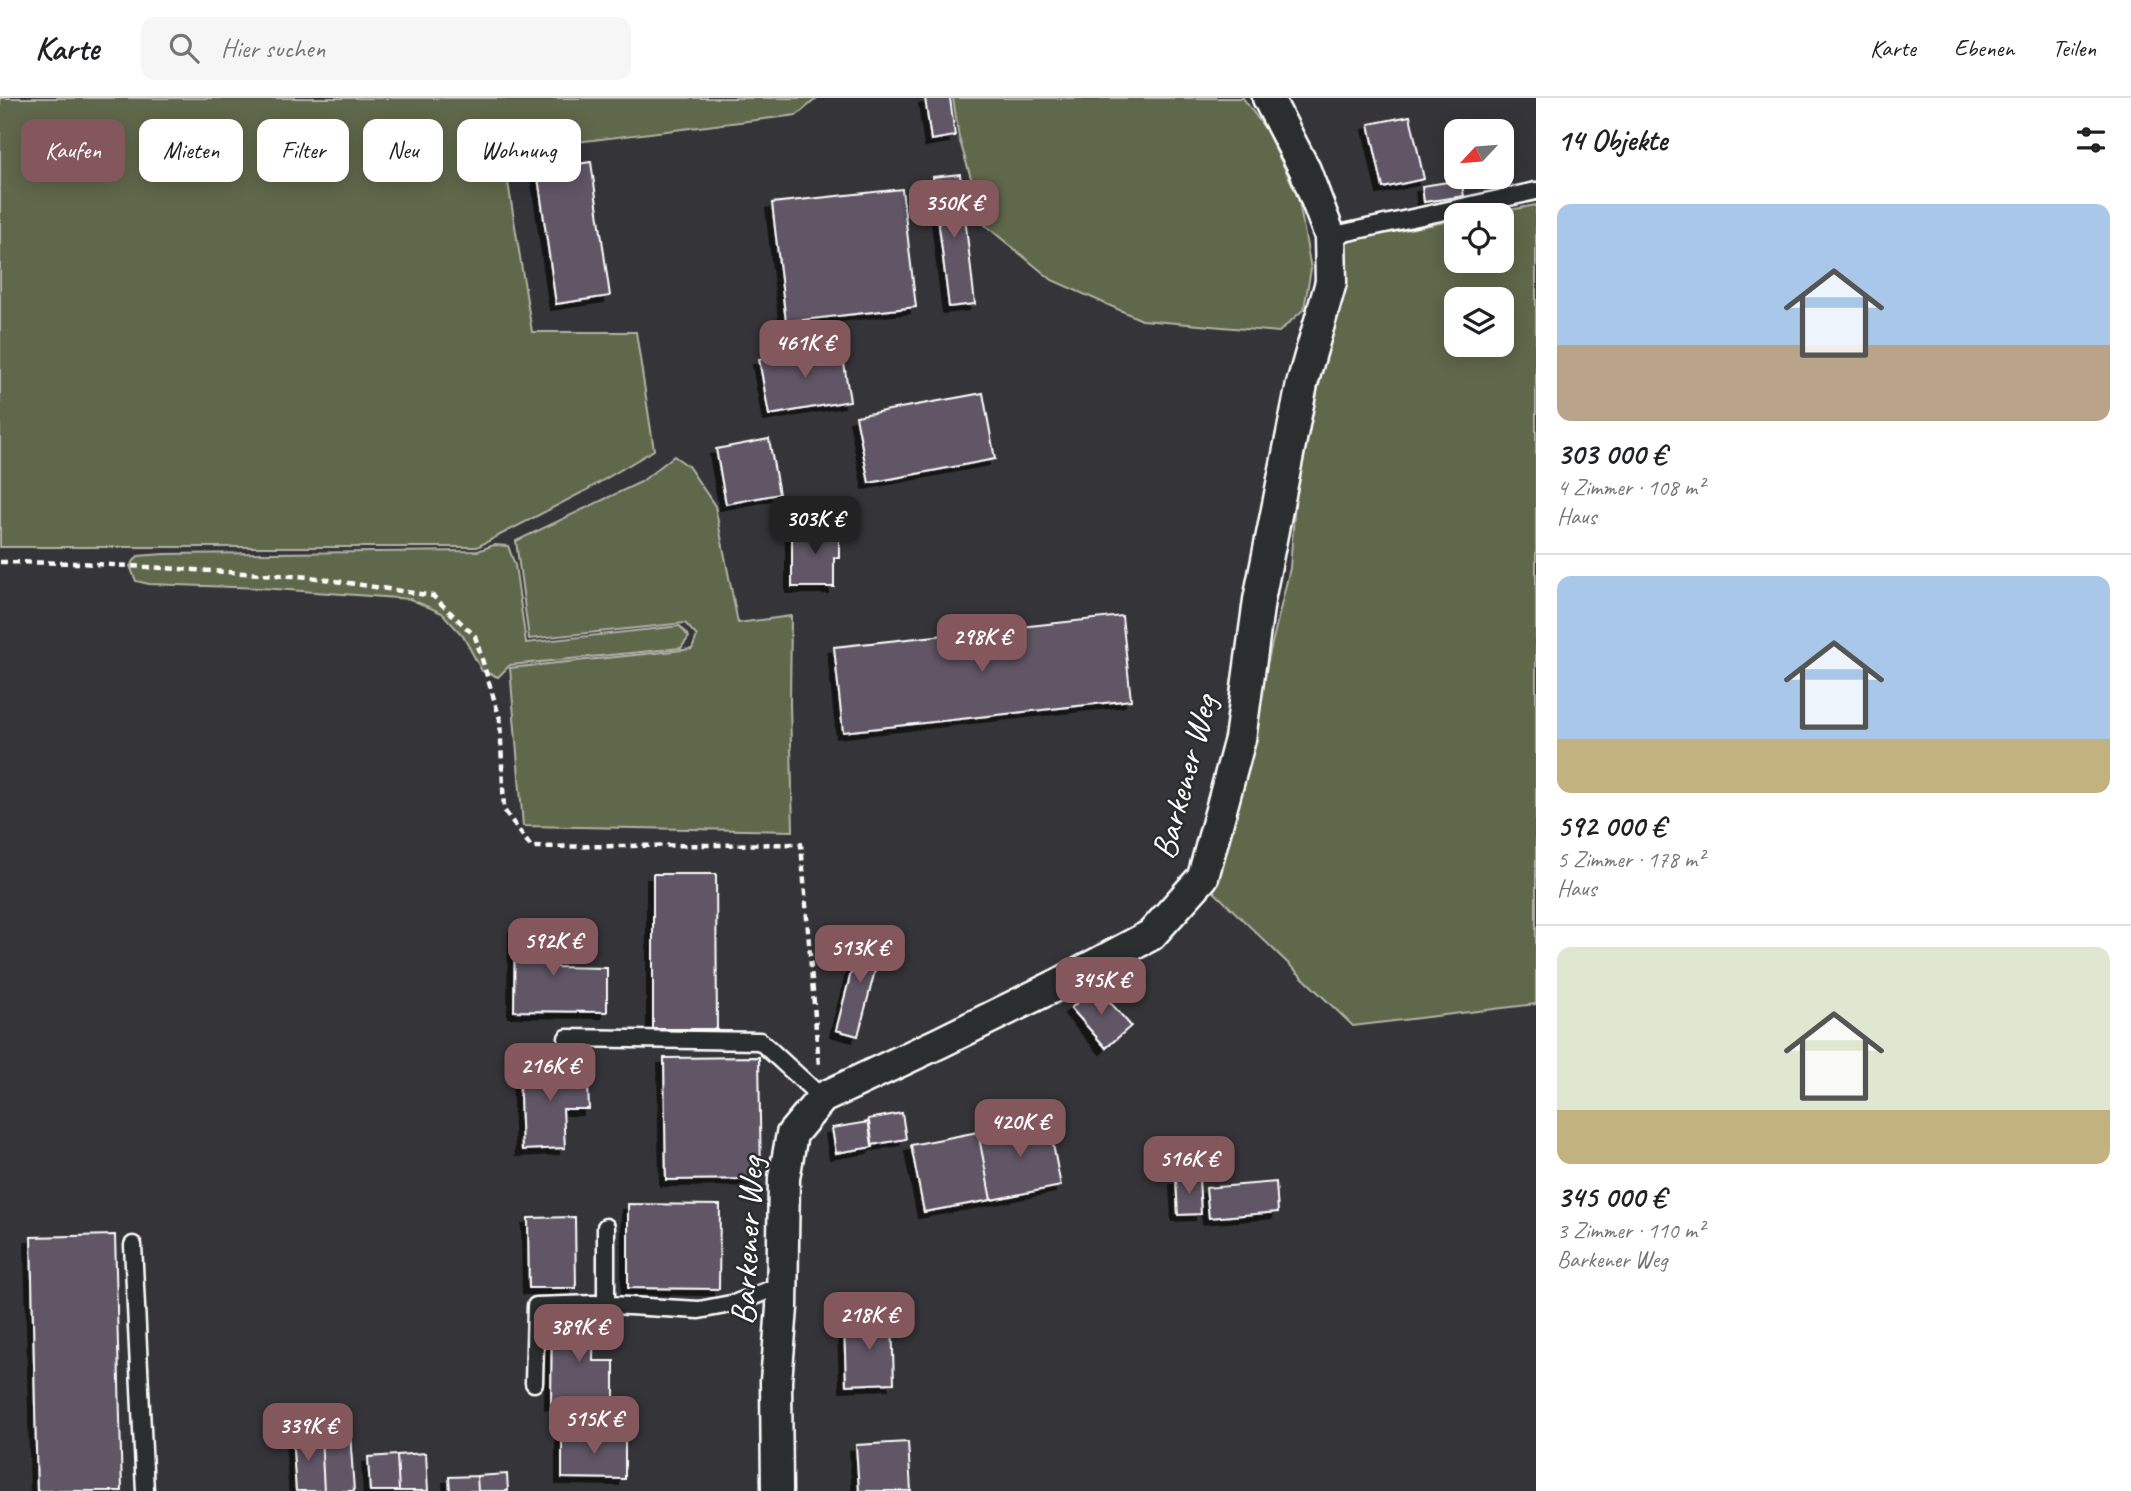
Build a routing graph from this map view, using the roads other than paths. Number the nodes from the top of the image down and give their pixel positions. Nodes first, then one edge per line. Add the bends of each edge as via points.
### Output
1 (1268, 98) edge
2 (1536, 191) edge
3 (1330, 236) junction
4 (567, 1038) dead end
5 (822, 1098) junction
6 (606, 1227) dead end
7 (133, 1245) dead end
8 (782, 1285) junction
9 (606, 1305) junction
10 (534, 1383) dead end
11 (145, 1491) edge
12 (776, 1491) edge

1 - 3 street, Barkener Weg via 1305,170
2 - 3 lane
3 - 5 street, Barkener Weg via 1332,282 1302,384 1259,600 1240,738 1203,877 1151,935
4 - 5 lane via 760,1041
5 - 8 street, Barkener Weg via 792,1134 784,1178
6 - 9 lane
7 - 11 lane
8 - 9 lane via 736,1303 699,1310
8 - 12 street, Barkener Weg
9 - 10 lane via 536,1306

